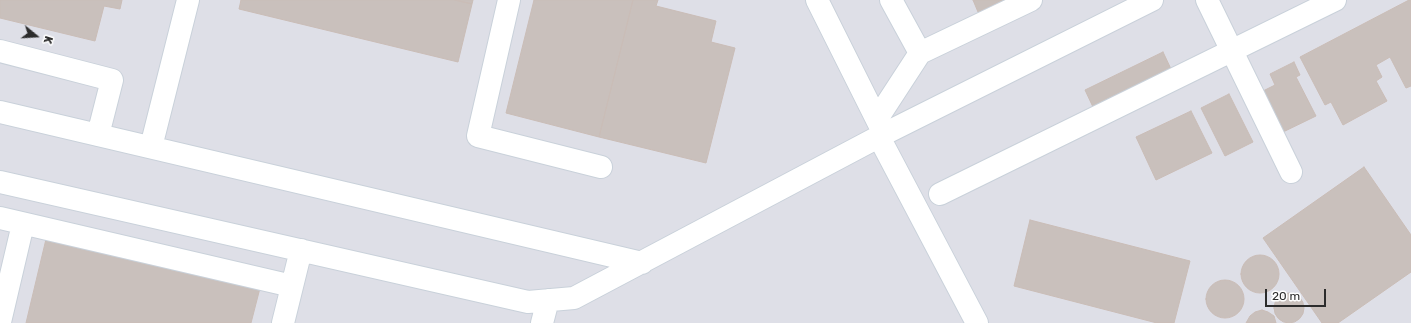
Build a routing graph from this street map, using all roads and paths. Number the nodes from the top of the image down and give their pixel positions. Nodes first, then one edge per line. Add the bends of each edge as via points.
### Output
1 (188, 0) edge
2 (510, 0) edge
3 (817, 0) edge
4 (891, 0) edge
5 (1031, 0) edge
6 (1152, 0) edge
7 (1206, 0) edge
8 (1335, 0) edge
9 (0, 51) edge
10 (1231, 51) junction
11 (920, 53) junction
12 (0, 112) edge
13 (880, 130) junction
14 (98, 135) junction
15 (150, 147) junction
16 (601, 167) dead end
17 (1291, 172) dead end
18 (0, 182) edge
19 (940, 194) dead end
20 (0, 218) edge
21 (24, 224) junction
22 (301, 250) junction
23 (642, 263) junction
24 (292, 286) junction
25 (548, 300) junction
26 (0, 322) edge
27 (283, 323) edge
28 (542, 323) edge
29 (977, 323) edge

1 - 15 street
2 - 16 street via 478,136
3 - 13 street
4 - 11 street
5 - 11 street
6 - 13 street
7 - 10 street
8 - 10 street
9 - 14 street via 112,80
10 - 17 street
10 - 19 street
11 - 13 street
12 - 14 street
13 - 23 street
13 - 29 street
14 - 15 street
15 - 23 street
18 - 22 street
20 - 21 street
21 - 24 street
21 - 26 street
22 - 24 street
22 - 25 street via 528,302
23 - 25 street via 574,298
24 - 27 street
25 - 28 street

